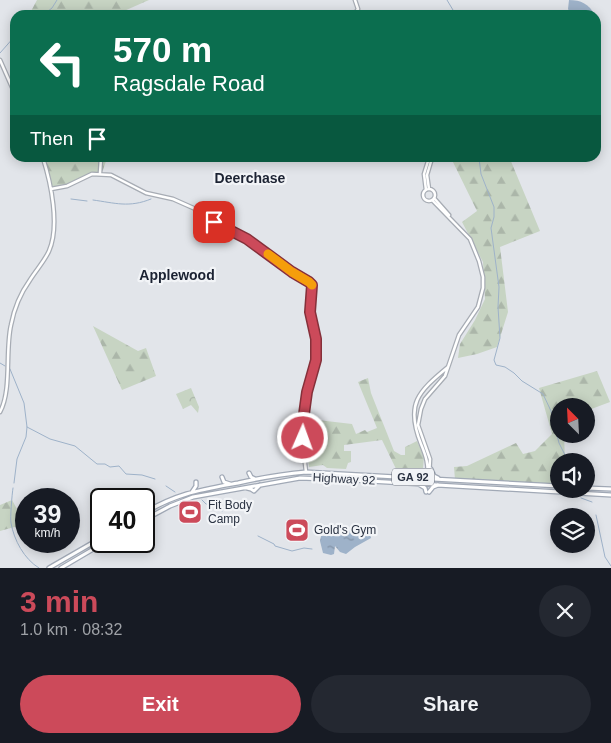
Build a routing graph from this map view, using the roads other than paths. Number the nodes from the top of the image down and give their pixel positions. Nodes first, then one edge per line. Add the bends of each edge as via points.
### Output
1 (0, 60) edge
2 (10, 83) edge
3 (44, 162) edge
4 (101, 162) edge
5 (429, 162) edge
6 (100, 173) junction
7 (50, 189) junction
8 (428, 189) junction
9 (433, 199) junction
10 (449, 366) junction
11 (0, 412) edge
12 (429, 469) junction
13 (306, 472) junction
14 (417, 478) junction
15 (428, 478) junction
16 (257, 479) junction
17 (440, 479) junction
18 (244, 482) junction
19 (415, 483) junction
20 (232, 484) junction
21 (439, 485) junction
22 (550, 485) edge
23 (216, 487) junction
24 (595, 488) edge
25 (204, 489) junction
26 (611, 489) edge
27 (192, 492) junction
28 (611, 495) edge
29 (155, 507) edge
30 (155, 514) edge
31 (90, 544) edge
32 (90, 551) edge
33 (50, 568) edge
34 (61, 568) edge

1 - 2 street
3 - 7 street
4 - 6 street
5 - 8 street
6 - 7 street
6 - 13 street via 200,211 311,283 310,312 316,339 316,360 304,414
7 - 11 street via 53,239 14,311 9,335 5,398
8 - 9 street via 434,192
8 - 9 street via 423,198
9 - 10 street via 448,212 474,246 483,277 484,288 478,307 459,335
10 - 12 street via 445,376 425,399 419,416 420,431 429,454
10 - 12 street via 424,388 414,409 415,429
12 - 14 main road
12 - 15 street
12 - 17 main road
13 - 14 main road, Highway 92 / GA 92
13 - 16 main road, Highway 92 / GA 92
14 - 15 main road, Highway 92 / GA 92
15 - 17 main road, Highway 92 / GA 92
16 - 18 main road, Highway 92 / GA 92
16 - 18 main road via 249,473
17 - 22 main road, Highway 92 / GA 92
18 - 20 main road, Highway 92 / GA 92
19 - 21 main road, Highway 92 / GA 92
19 - 21 main road via 428,492
19 - 30 main road, Highway 92 / GA 92 via 308,478 263,484 254,491 250,488 230,490 186,499
20 - 23 main road, Highway 92 / GA 92
20 - 23 main road via 224,482 222,476 222,482
21 - 28 main road, Highway 92 / GA 92
23 - 25 main road, Highway 92 / GA 92
24 - 26 main road
25 - 27 main road, Highway 92 / GA 92
25 - 27 main road via 196,482
27 - 29 main road, Highway 92 / GA 92
31 - 33 main road
32 - 34 main road

